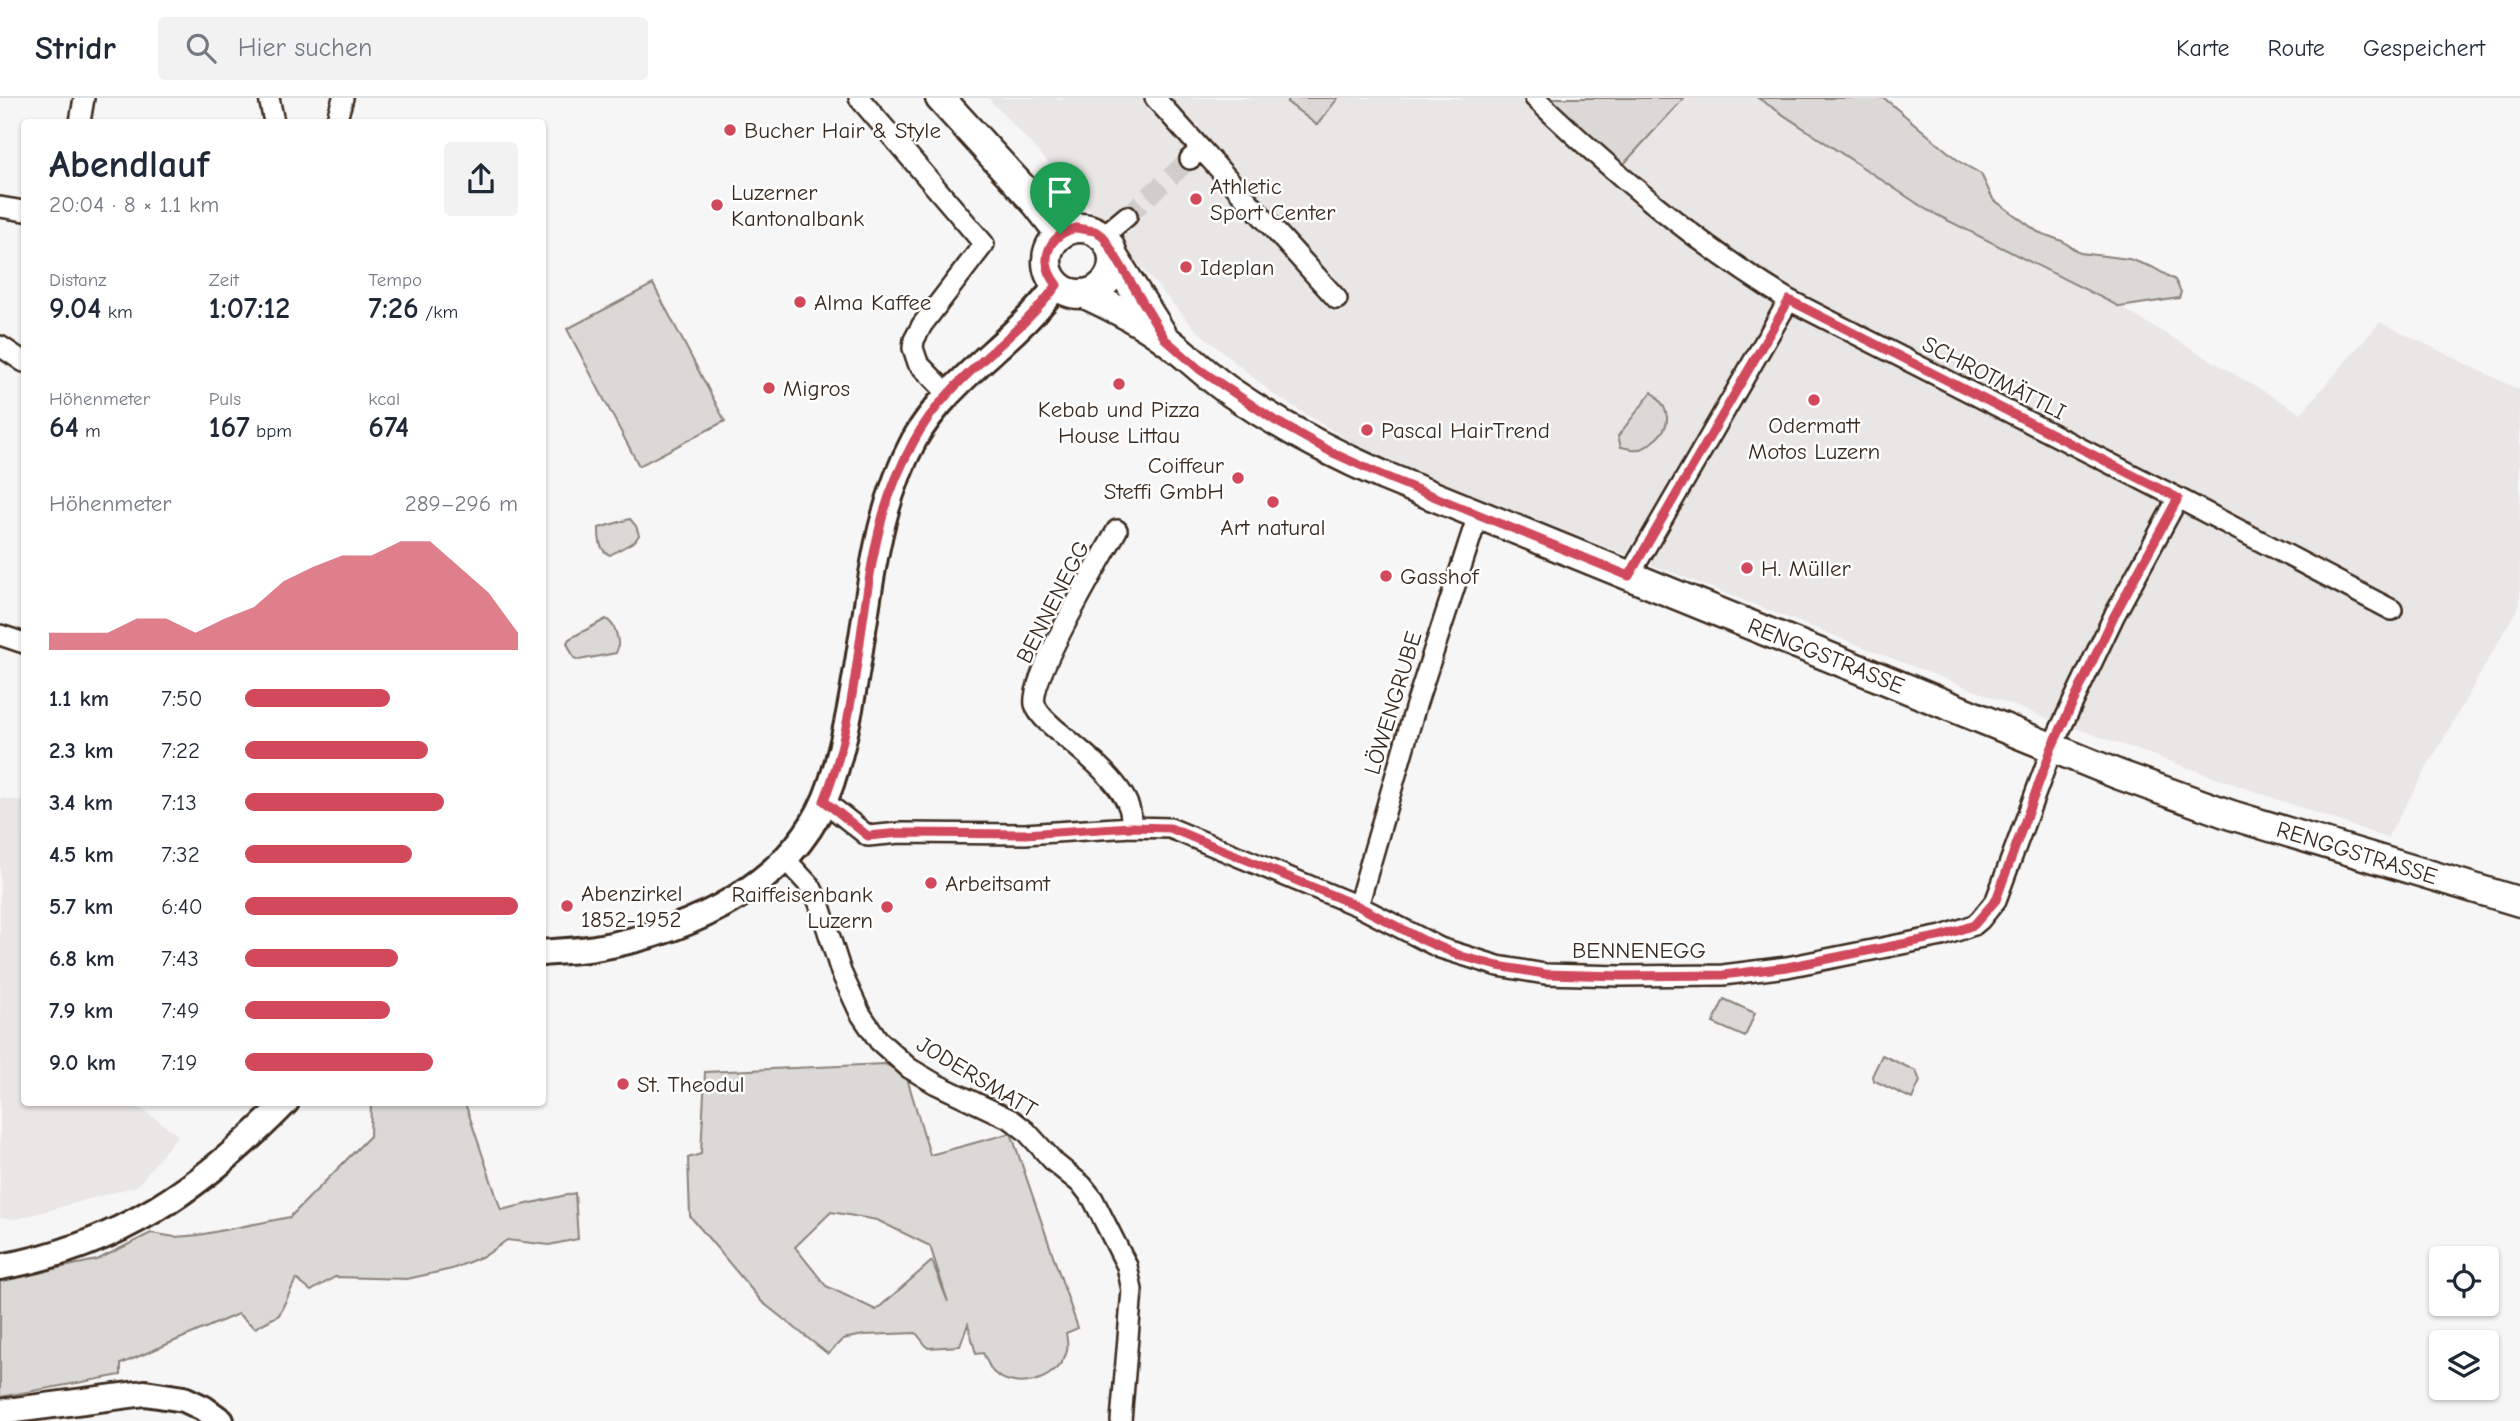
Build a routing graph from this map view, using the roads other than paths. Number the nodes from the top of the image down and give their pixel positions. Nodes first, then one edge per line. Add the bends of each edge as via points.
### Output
1 (84, 98) edge
2 (269, 98) edge
3 (343, 98) edge
4 (859, 98) edge
5 (940, 98) edge
6 (1155, 98) edge
7 (1535, 98) edge
8 (80, 119) edge
9 (273, 119) edge
10 (337, 119) edge
11 (0, 207) edge
12 (21, 210) edge
13 (1127, 216) tunnel mouth
14 (1060, 234) junction
15 (1109, 247) junction
16 (1057, 285) junction
17 (1085, 294) junction
18 (1337, 299) dead end
19 (1789, 300) junction
20 (1165, 339) junction
21 (0, 346) edge
22 (21, 360) edge
23 (948, 394) junction
24 (2178, 498) junction
25 (1478, 514) junction
26 (1117, 530) dead end
27 (1629, 576) junction
28 (2392, 610) dead end
29 (0, 635) edge
30 (21, 642) edge
31 (2052, 747) junction
32 (824, 801) junction
33 (1131, 827) junction
34 (784, 858) junction
35 (2520, 902) edge
36 (1358, 906) junction
37 (546, 951) edge
38 (282, 1106) edge
39 (0, 1267) edge
40 (0, 1412) edge
41 (221, 1421) edge
42 (1121, 1421) edge

1 - 8 street
2 - 9 street
3 - 10 street
4 - 23 street via 984,244 914,340 918,363
5 - 14 main road
6 - 18 street via 1196,154
7 - 19 street, SCHROTMÄTTLI via 1681,227
11 - 12 street
13 - 15 street
14 - 15 main road via 1086,228
14 - 16 main road via 1047,254 1050,276
15 - 17 main road via 1113,269 1107,282
15 - 20 main road, RENGGSTRASSE
16 - 17 main road via 1066,292
16 - 23 street via 1035,312
17 - 20 main road, RENGGSTRASSE
19 - 24 street, SCHROTMÄTTLI
19 - 27 street
20 - 25 main road, RENGGSTRASSE via 1231,393 1292,431 1376,473
21 - 22 street
23 - 32 street via 914,440 883,514 845,734
24 - 28 street, SCHROTMÄTTLI
24 - 31 street via 2114,616
25 - 27 main road, RENGGSTRASSE
25 - 36 street, LÖWENGRUBE
26 - 33 street, BENNENEGG via 1060,633 1035,691 1035,703 1048,722 1118,789 1130,810
27 - 31 main road, RENGGSTRASSE
29 - 30 street
31 - 35 main road, RENGGSTRASSE via 2231,815
31 - 36 street, BENNENEGG via 1996,900 1974,925 1914,942 1723,975 1545,974 1461,956
32 - 33 street, BENNENEGG via 873,837
32 - 34 street
33 - 36 street, BENNENEGG via 1178,831
34 - 37 street via 746,892 684,924 598,947
34 - 42 street, JODERSMATT via 811,887 841,972 879,1041 936,1084 1013,1120 1093,1199 1127,1266 1132,1290
38 - 39 street via 218,1167 163,1206 97,1239
40 - 41 street via 145,1393 184,1399

